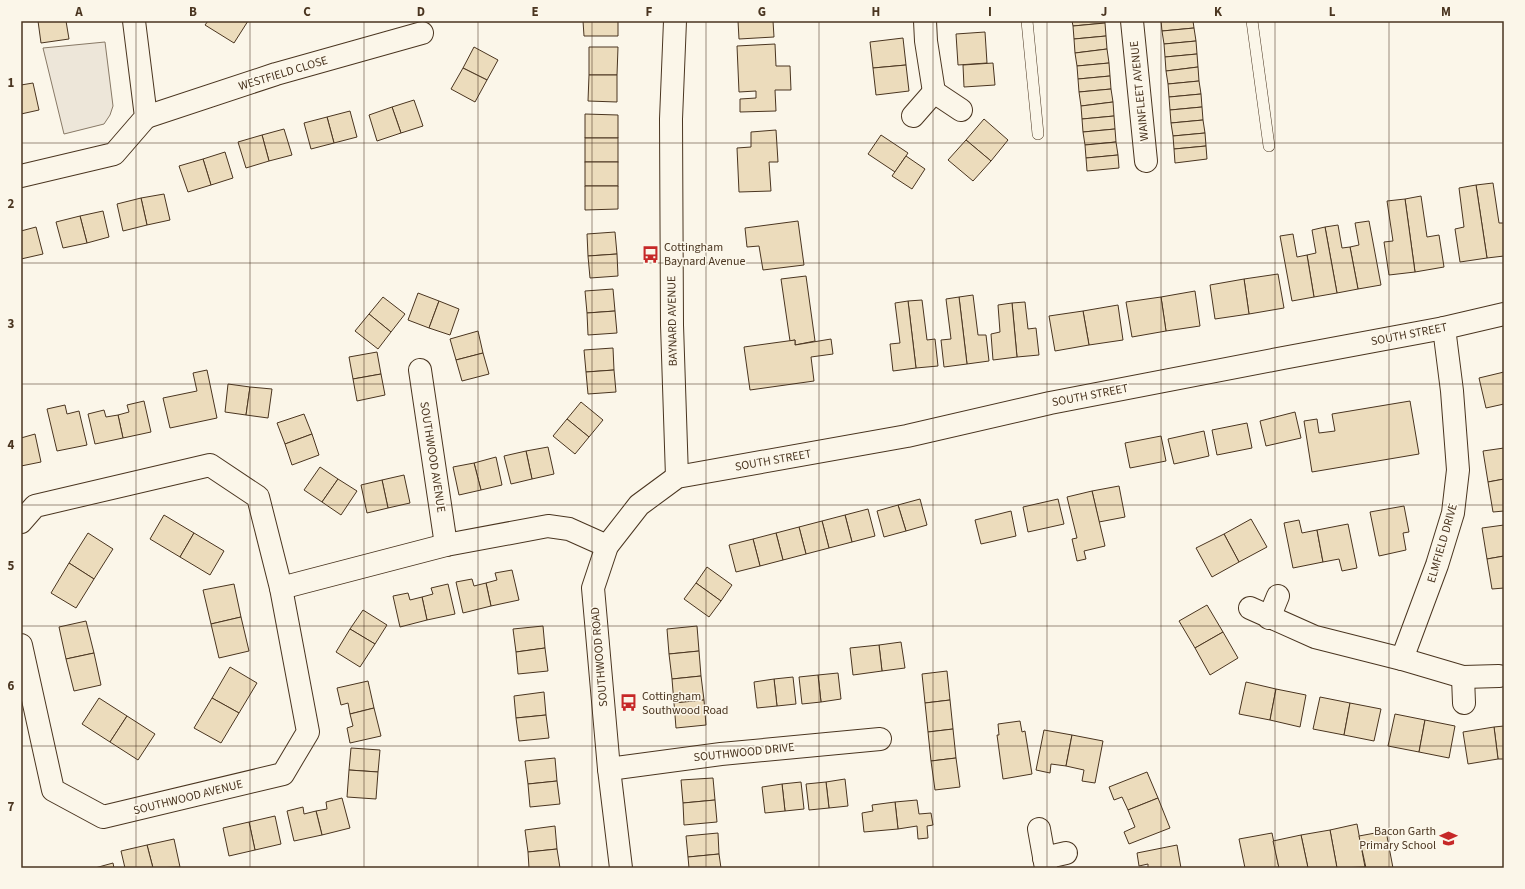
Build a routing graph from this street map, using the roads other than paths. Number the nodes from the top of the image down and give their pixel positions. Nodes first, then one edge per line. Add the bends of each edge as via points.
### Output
1 (134, 21) edge
2 (675, 21) edge
3 (925, 21) edge
4 (1027, 21) edge
5 (1132, 21) edge
6 (1252, 21) edge
7 (422, 34) dead end
8 (934, 92) junction
9 (961, 110) dead end
10 (913, 116) dead end
11 (146, 117) junction
12 (1038, 134) dead end
13 (1269, 146) dead end
14 (1146, 161) dead end
15 (21, 176) edge
16 (1504, 314) edge
17 (1444, 328) junction
18 (420, 370) dead end
19 (677, 477) junction
20 (21, 522) edge
21 (446, 545) junction
22 (607, 546) junction
23 (281, 588) junction
24 (1278, 596) dead end
25 (21, 645) edge
26 (1402, 659) junction
27 (1463, 676) junction
28 (1499, 676) dead end
29 (1464, 703) dead end
30 (880, 739) dead end
31 (609, 769) junction
32 (1039, 829) dead end
33 (1066, 853) dead end
34 (1045, 863) edge
35 (621, 868) edge

1 - 11 street
2 - 19 street, BAYNARD AVENUE via 672,119 672,325
3 - 8 street
4 - 12 lane
5 - 14 street, WAINFLEET AVENUE
6 - 13 lane
7 - 11 street, WESTFIELD CLOSE via 276,74
8 - 9 street
8 - 10 street
11 - 15 street via 114,154
16 - 17 street, SOUTH STREET
17 - 19 street, SOUTH STREET via 1050,403 907,436
17 - 26 street, ELMFIELD DRIVE via 1458,470 1453,513 1437,565
18 - 21 street, SOUTHWOOD AVENUE
19 - 22 street, SOUTHWOOD ROAD via 639,505
20 - 23 street, SOUTHWOOD AVENUE via 35,506 210,466 258,497
21 - 22 street via 548,526 569,529
21 - 23 street
22 - 31 street, SOUTHWOOD ROAD via 593,588
23 - 25 street, SOUTHWOOD AVENUE via 308,732 282,774 103,817 53,790
24 - 26 street via 1260,613 1315,637
26 - 27 street
27 - 28 street
27 - 29 street
30 - 31 street, SOUTHWOOD DRIVE via 721,754
31 - 35 street, SOUTHWOOD ROAD
32 - 34 street
33 - 34 street

